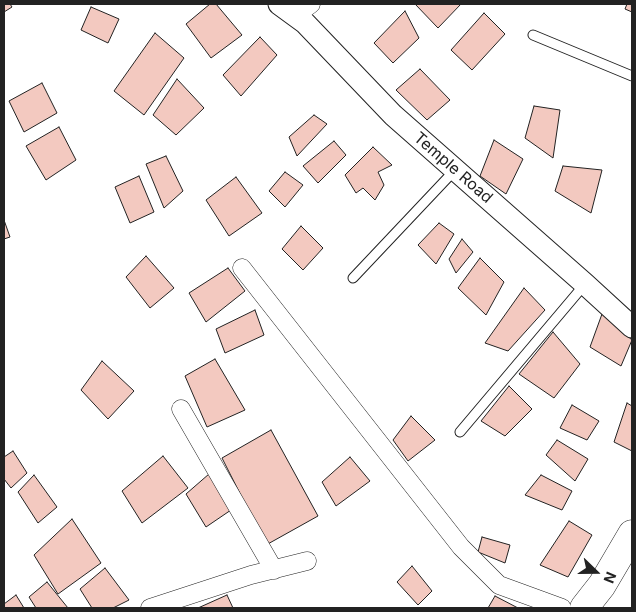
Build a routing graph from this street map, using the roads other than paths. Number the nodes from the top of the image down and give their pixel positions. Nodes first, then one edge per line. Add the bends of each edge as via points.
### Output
1 (295, 8) edge
2 (533, 35) dead end
3 (632, 76) edge
4 (455, 170) junction
5 (242, 268) dead end
6 (353, 278) dead end
7 (585, 284) junction
8 (632, 327) edge
9 (181, 409) dead end
10 (460, 432) dead end
11 (632, 534) edge
12 (307, 561) dead end
13 (274, 570) junction
14 (155, 607) edge
15 (562, 608) edge
16 (584, 608) edge

1 - 4 street, Temple Road via 305,23 393,115
2 - 3 lane
4 - 6 lane
4 - 7 street, Temple Road
5 - 15 street via 461,547 499,585
7 - 8 street, Temple Road
7 - 10 lane
9 - 13 street
11 - 16 main road via 602,585
12 - 13 street
13 - 14 street

